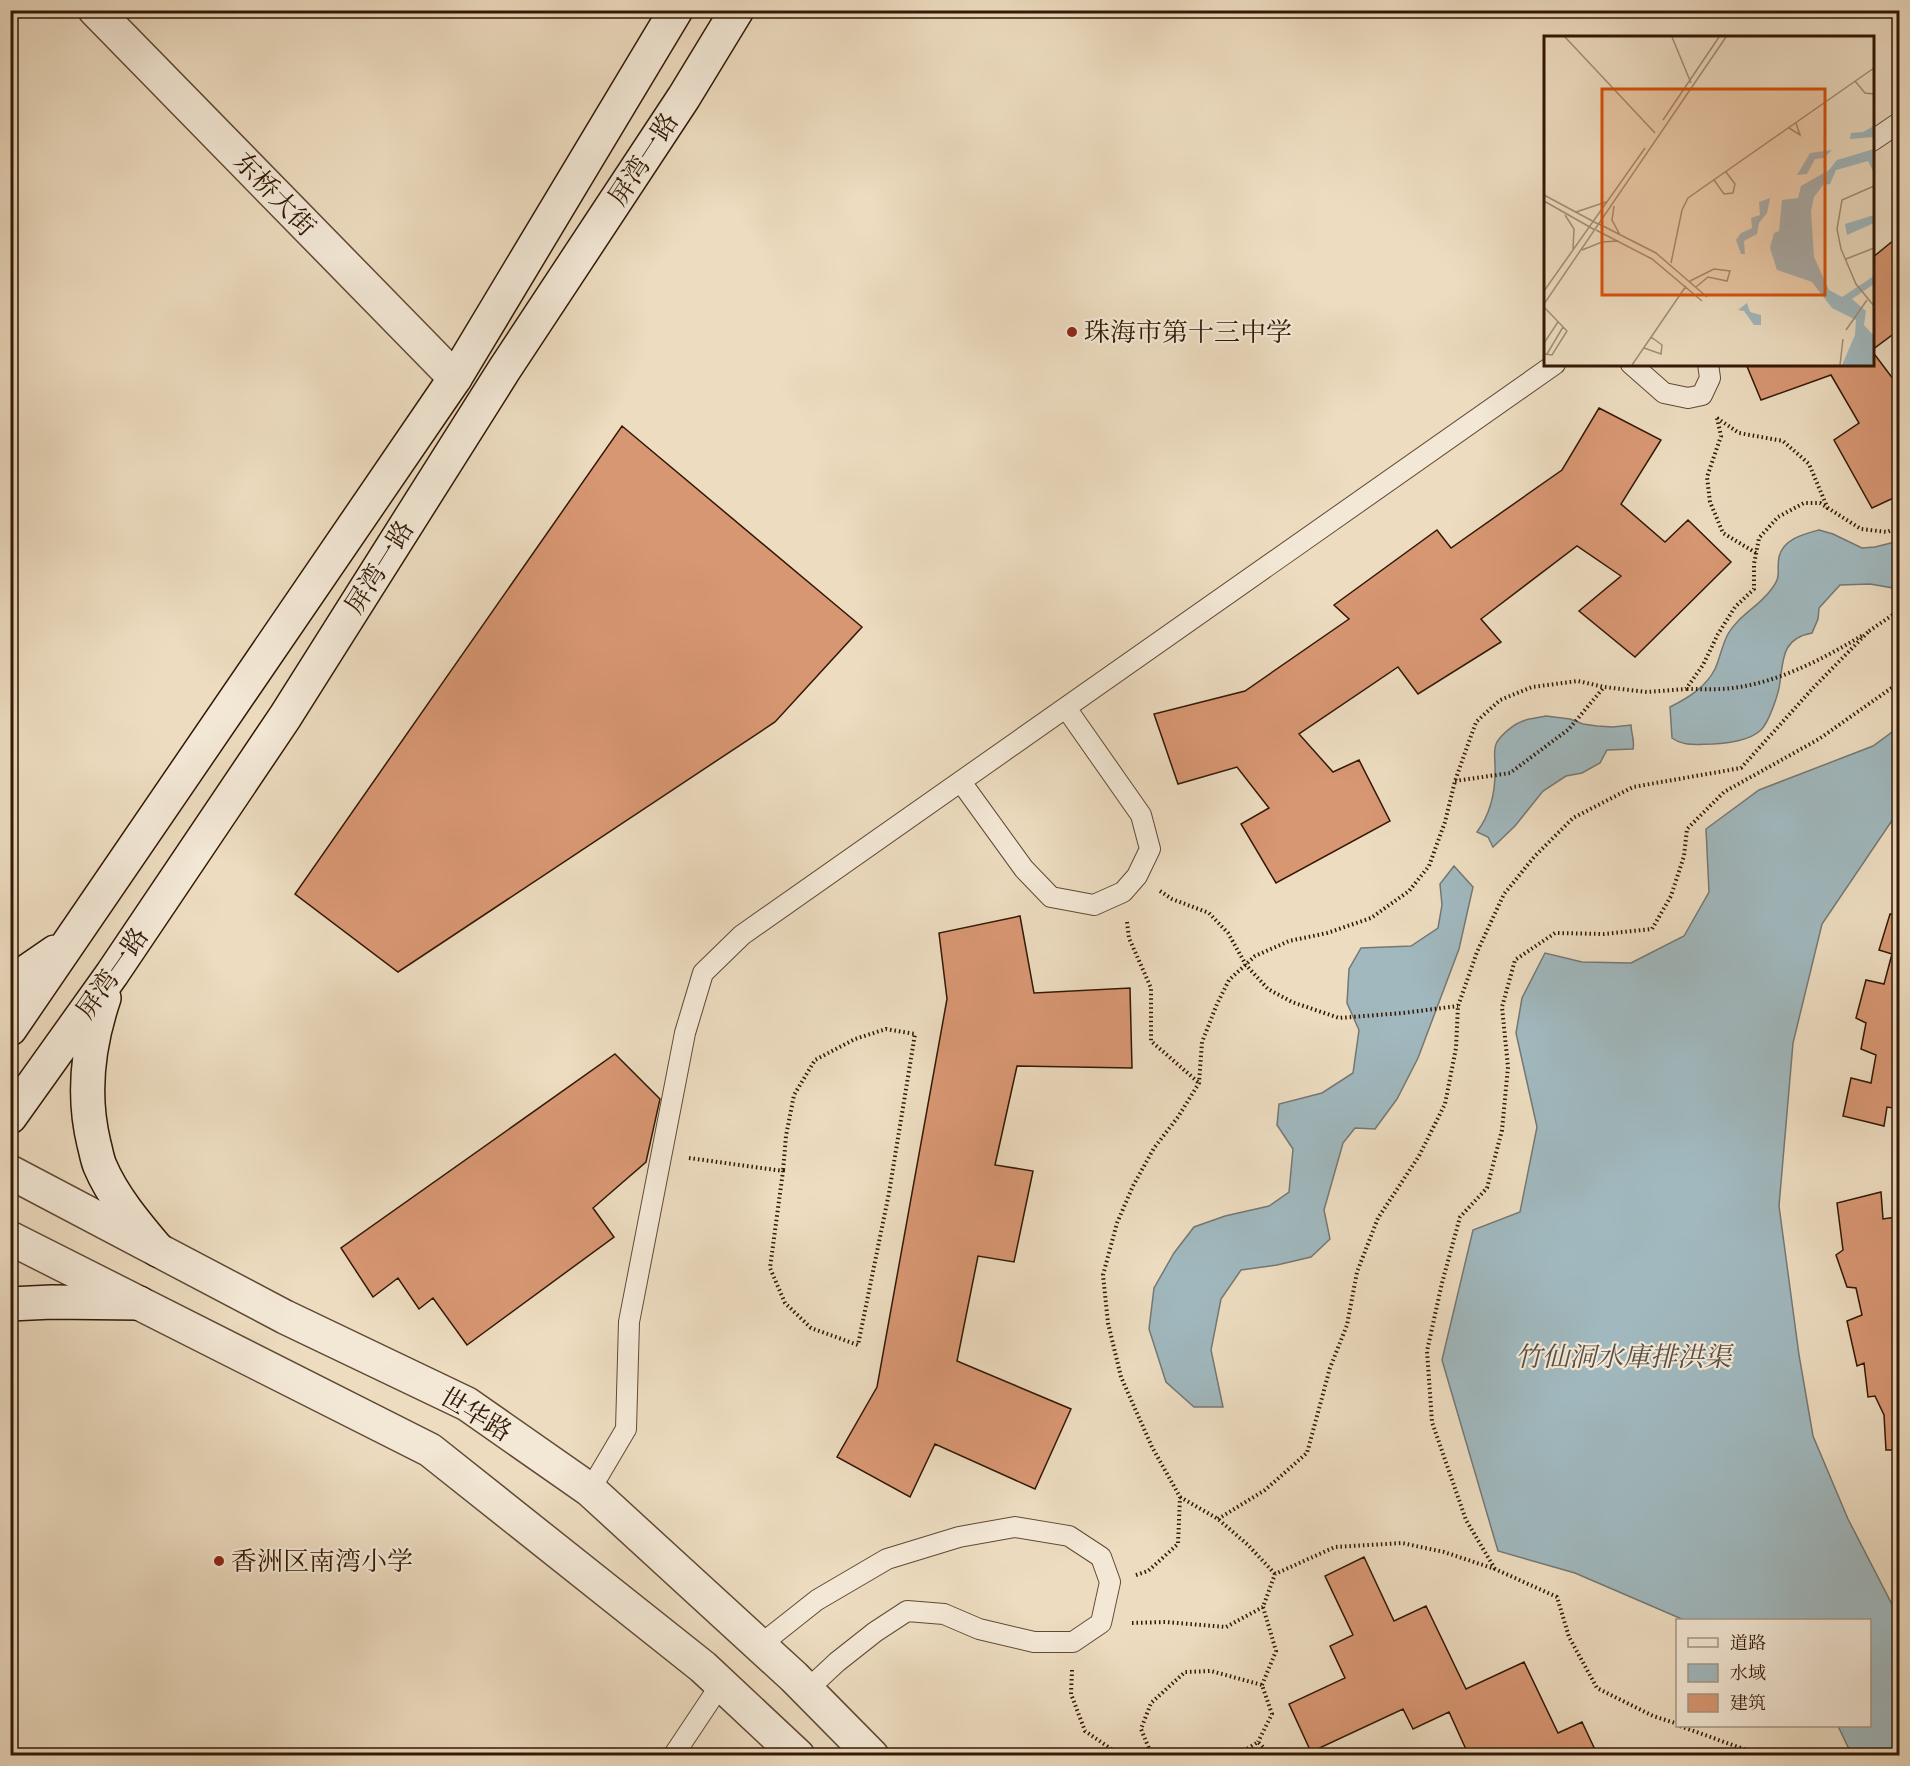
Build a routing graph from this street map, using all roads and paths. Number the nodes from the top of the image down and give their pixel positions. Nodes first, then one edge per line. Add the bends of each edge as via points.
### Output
1 (94, 10) edge
2 (676, 10) edge
3 (737, 10) edge
4 (1899, 122) edge
5 (1874, 140) edge
6 (1552, 366) edge
7 (1633, 366) edge
8 (1708, 366) edge
9 (455, 378) junction
10 (1702, 394) junction
11 (1717, 418) junction
12 (1828, 509) junction
13 (1899, 527) edge
14 (1756, 553) junction
15 (1899, 610) edge
16 (1869, 631) junction
17 (1899, 682) edge
18 (1604, 687) junction
19 (1686, 688) junction
20 (1066, 708) junction
21 (1455, 780) junction
22 (961, 782) junction
23 (1137, 876) junction
24 (1123, 892) junction
25 (71, 941) junction
26 (1246, 965) junction
27 (112, 974) junction
28 (10, 983) edge
29 (1458, 1006) junction
30 (10, 1029) edge
31 (1199, 1083) junction
32 (10, 1117) edge
33 (661, 1154) junction
34 (783, 1171) junction
35 (10, 1172) edge
36 (10, 1238) edge
37 (158, 1250) junction
38 (139, 1303) junction
39 (10, 1304) edge
40 (590, 1490) junction
41 (1180, 1497) junction
42 (1218, 1519) junction
43 (1496, 1569) junction
44 (1275, 1574) junction
45 (1110, 1582) junction
46 (1263, 1607) junction
47 (1101, 1623) junction
48 (1073, 1642) junction
49 (759, 1646) junction
50 (721, 1684) junction
51 (1262, 1685) junction
52 (807, 1690) junction
53 (1676, 1724) edge
54 (1685, 1727) edge
55 (1258, 1742) junction
56 (673, 1755) edge
57 (798, 1755) edge
58 (872, 1755) edge
59 (1130, 1755) edge
60 (1152, 1755) edge
61 (1236, 1755) edge
62 (1272, 1755) edge
63 (1763, 1755) edge

1 - 9 main road, 东桥大街
2 - 9 main road, 屏湾一路
3 - 27 main road, 屏湾一路 via 285,717
4 - 5 lane
6 - 20 lane
7 - 10 lane via 1664,393 1688,398
8 - 10 lane via 1710,378
9 - 25 main road, 屏湾一路
10 - 11 path
11 - 12 path via 1739,433 1783,441 1809,464
11 - 14 path via 1721,436 1707,477 1710,502 1723,533
12 - 13 path via 1861,529 1887,532
12 - 14 path via 1820,503 1804,503 1779,517 1759,538
14 - 19 path via 1754,589 1735,607
15 - 16 path
16 - 19 path via 1836,651 1760,684
16 - 29 path via 1741,768 1634,787 1574,818 1534,857 1504,894
17 - 43 path via 1819,739 1724,792 1687,829 1684,856 1671,896 1652,929 1604,934 1555,933 1515,960 1502,1007 1508,1067 1502,1130 1487,1188 1460,1217 1427,1351 1432,1422 1466,1521
18 - 19 path via 1647,692
18 - 21 path via 1569,729 1510,773
18 - 21 path via 1578,681 1532,687 1500,700 1476,722
20 - 22 lane
20 - 23 lane via 1141,815 1150,849
21 - 26 path via 1429,866 1409,891 1371,918 1289,941 1255,956
22 - 24 lane via 1024,869 1051,897 1094,905
22 - 33 lane via 742,935 703,973 685,1033
23 - 24 lane
23 - 26 path via 1172,899 1209,913 1227,933
24 - 31 path via 1128,938 1151,988 1151,1041
25 - 28 main road
25 - 30 main road, 屏湾一路
26 - 29 path via 1268,989 1339,1018
26 - 31 path via 1229,980 1213,1014 1202,1042
27 - 32 main road, 屏湾一路
27 - 37 main road via 95,1023 88,1071 88,1120 100,1166 119,1200
29 - 42 path via 1456,1048 1445,1104 1419,1156 1378,1218 1357,1272 1347,1325 1330,1368 1307,1453 1265,1490
31 - 41 path via 1133,1186 1103,1275 1108,1323 1121,1377 1152,1447
33 - 34 path
33 - 40 lane via 629,1322 626,1429
34 - 34 path via 770,1268 785,1303 811,1328 858,1345 889,1193 915,1034 886,1029 815,1060 794,1095
35 - 37 main road, 世华路
36 - 38 main road
37 - 40 main road, 世华路 via 285,1317 467,1404
38 - 39 main road
38 - 50 main road via 430,1450
40 - 49 main road, 世华路
41 - 42 path
41 - 45 path via 1178,1544 1148,1571
42 - 44 path
43 - 44 path via 1402,1543 1335,1547
43 - 53 path via 1557,1598 1569,1637 1597,1688
44 - 46 path
45 - 47 lane
45 - 49 lane via 1101,1557 1068,1536 1015,1527 959,1537 887,1559 818,1600
46 - 47 path via 1226,1628 1166,1622
46 - 51 path via 1276,1651
47 - 48 lane
48 - 52 lane via 1034,1642 979,1629 944,1614 907,1611 874,1632
48 - 59 path via 1071,1694 1085,1731 1118,1753
49 - 52 main road, 世华路
50 - 56 lane
50 - 57 main road
51 - 55 path via 1272,1714
51 - 60 path via 1211,1671 1185,1672 1151,1702 1141,1729
52 - 58 main road, 世华路
54 - 63 path
55 - 61 path
55 - 62 path

